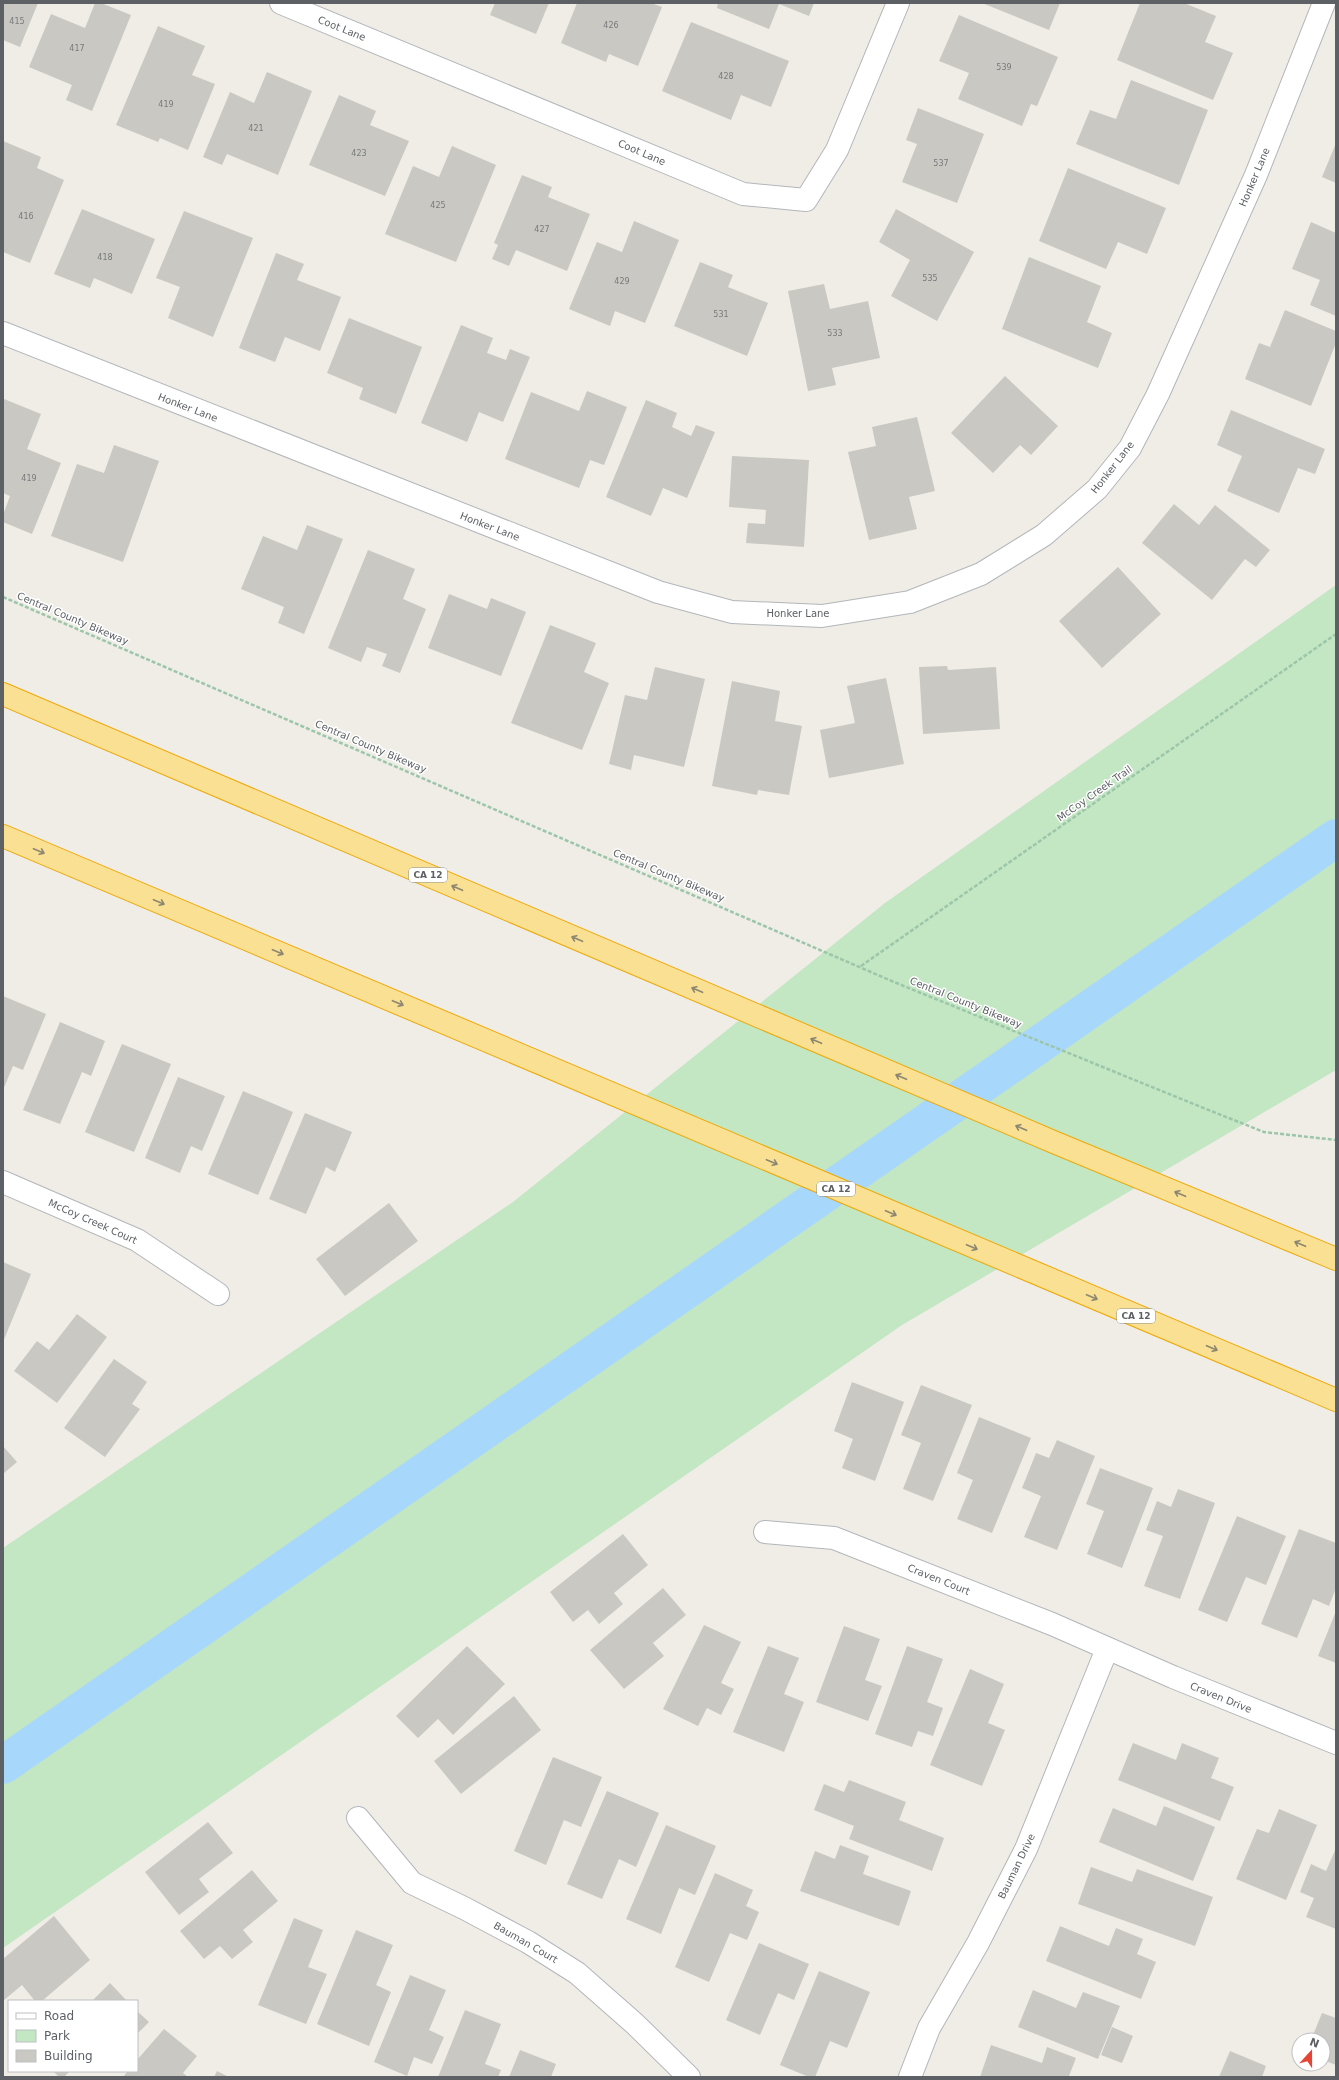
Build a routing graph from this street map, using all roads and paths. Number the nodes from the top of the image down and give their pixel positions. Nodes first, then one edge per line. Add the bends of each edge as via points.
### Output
1 (281, 3) edge
2 (898, 3) edge
3 (1324, 3) edge
4 (3, 333) edge
5 (3, 597) edge
6 (1336, 634) edge
7 (3, 694) edge
8 (3, 836) edge
9 (860, 966) junction
10 (1336, 1140) edge
11 (3, 1182) edge
12 (1336, 1259) edge
13 (218, 1294) dead end
14 (1336, 1400) edge
15 (765, 1532) dead end
16 (1107, 1649) junction
17 (1336, 1743) edge
18 (358, 1818) dead end
19 (689, 2077) edge
20 (910, 2077) edge

1 - 2 street, Coot Lane via 742,194 806,200 837,150
3 - 4 street, Honker Lane via 1256,175 1158,394 1130,448 1097,489 1044,535 981,574 910,602 822,616 732,612 658,592
5 - 9 path, Central County Bikeway
6 - 9 path, McCoy Creek Trail
12 -> 7 highway, CA 12 via 1056,1143
8 -> 14 highway, CA 12
9 - 10 path, Central County Bikeway via 1264,1132
11 - 13 street, McCoy Creek Court via 137,1240
15 - 16 street, Craven Court via 834,1538 1052,1624
16 - 17 street, Craven Drive
16 - 20 street, Bauman Drive via 1026,1849 978,1943 929,2028
18 - 19 street, Bauman Court via 412,1883 528,1942 577,1973 635,2024

